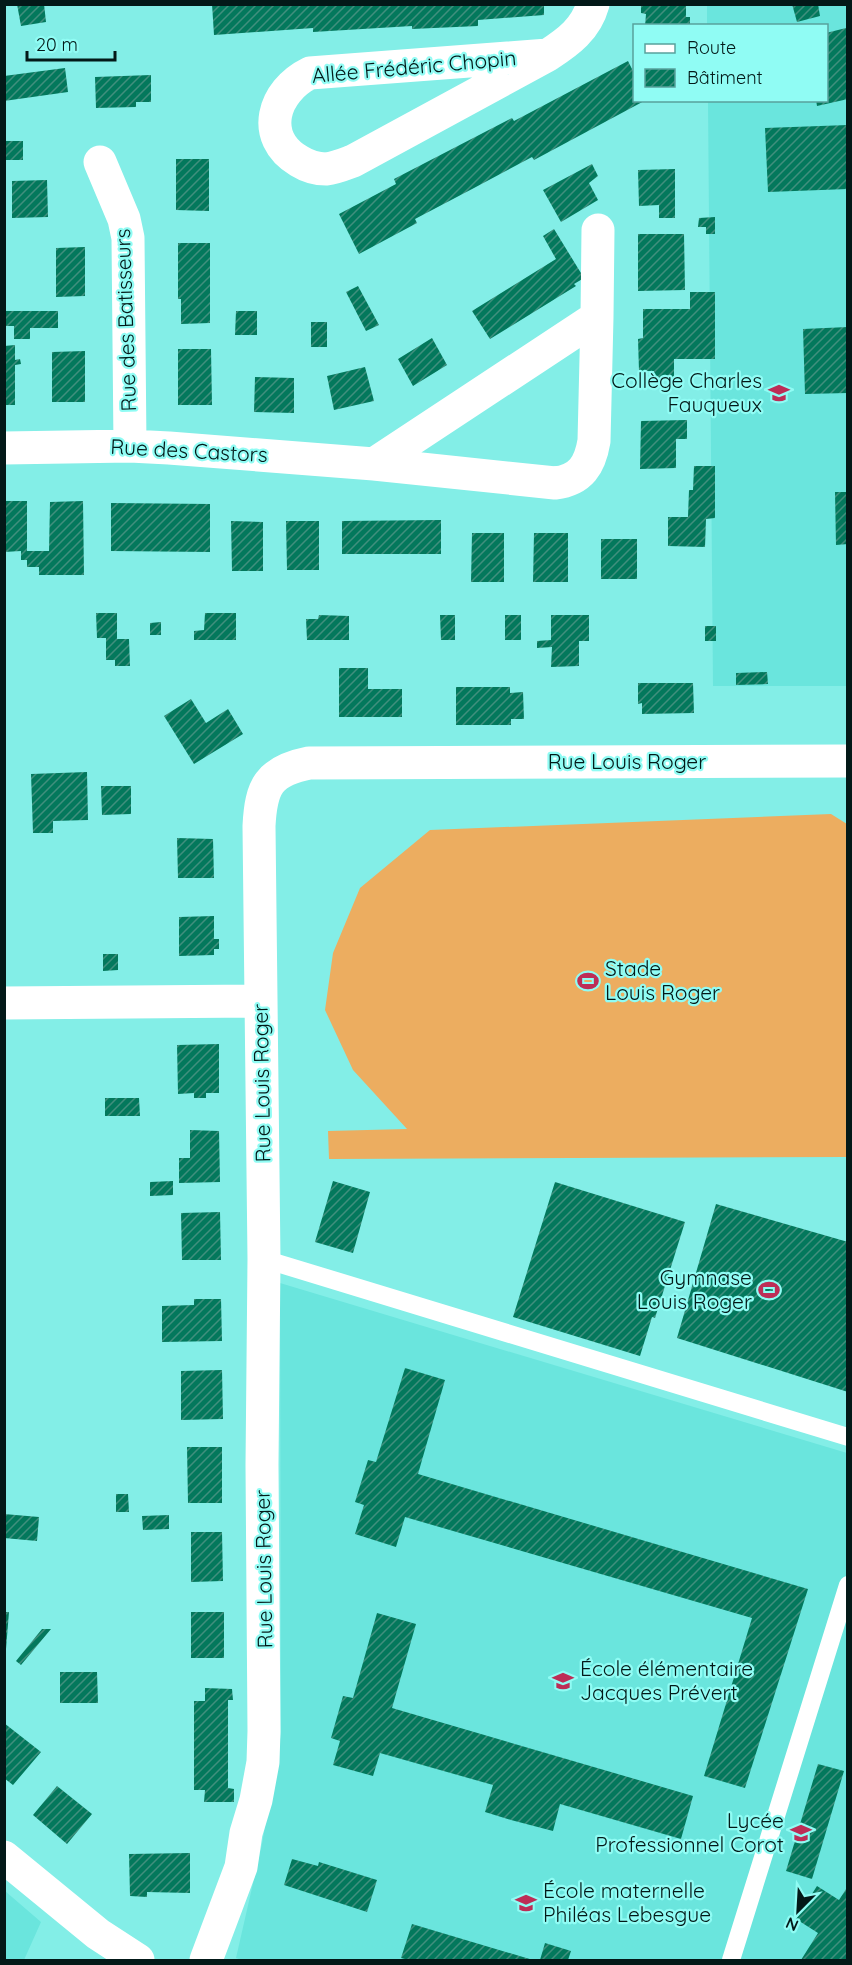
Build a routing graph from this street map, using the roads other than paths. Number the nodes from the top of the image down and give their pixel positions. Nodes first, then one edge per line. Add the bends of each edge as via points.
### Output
1 (593, 4) edge
2 (548, 55) junction
3 (100, 162) dead end
4 (598, 230) dead end
5 (597, 317) junction
6 (130, 446) junction
7 (4, 448) edge
8 (374, 464) junction
9 (848, 761) edge
10 (261, 1001) junction
11 (4, 1002) edge
12 (264, 1259) junction
13 (848, 1437) edge
14 (848, 1585) edge
15 (4, 1857) edge
16 (138, 1960) edge
17 (206, 1960) edge
18 (731, 1960) edge

1 - 2 street, Allée Frédéric Chopin via 576,35
2 - 2 street, Allée Frédéric Chopin via 310,73 300,77 282,96 274,121 276,133 282,147 303,163 326,169 338,166
3 - 6 street, Rue des Batisseurs via 128,238
4 - 5 street, Rue des Castors
5 - 8 street
5 - 8 street, Rue des Castors via 594,441 591,457 578,475 555,483
6 - 7 street, Rue des Castors
6 - 8 street, Rue des Castors
9 - 10 street, Rue Louis Roger via 291,766 269,783 260,811
10 - 11 street
10 - 12 street, Rue Louis Roger
12 - 13 lane
12 - 17 street, Rue Louis Roger via 263,1762 241,1867
14 - 18 lane
15 - 16 street via 98,1934

